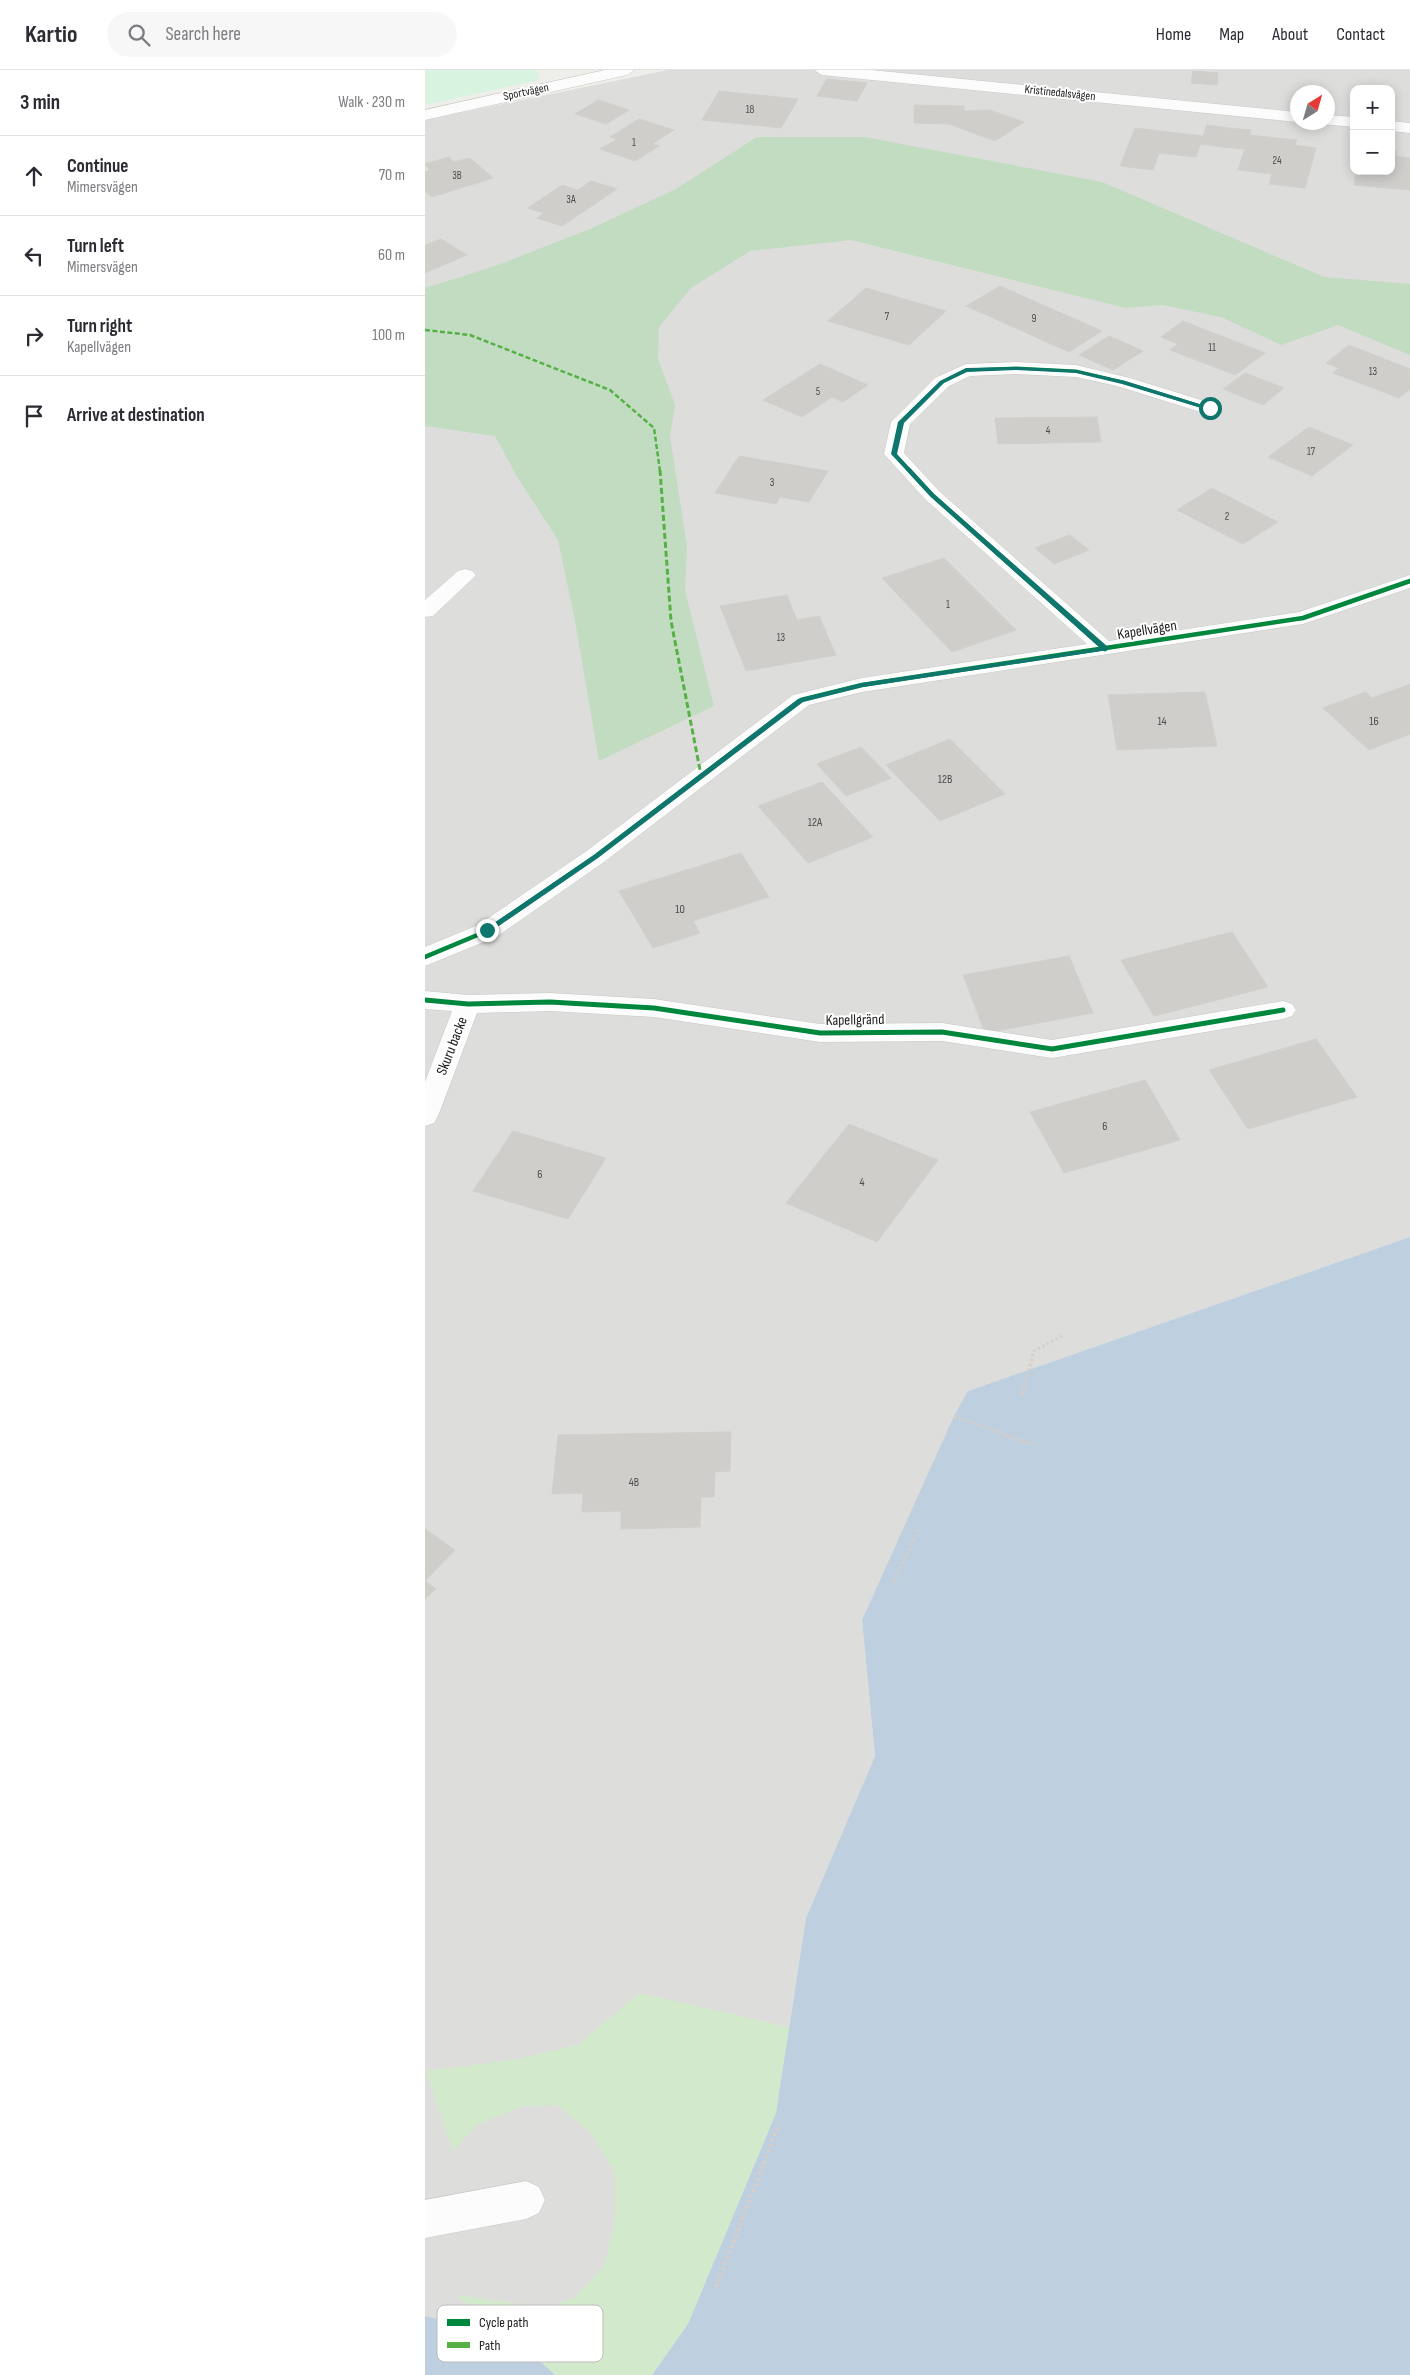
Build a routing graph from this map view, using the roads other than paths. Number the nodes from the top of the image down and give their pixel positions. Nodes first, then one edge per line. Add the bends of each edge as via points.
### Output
1 (627, 70) edge
2 (822, 70) edge
3 (425, 115) edge
4 (1290, 116) edge
5 (1335, 121) edge
6 (1350, 122) edge
7 (1395, 126) edge
8 (1410, 128) edge
9 (1210, 408) dead end
10 (465, 575) dead end
11 (1410, 581) edge
12 (425, 611) edge
13 (1105, 649) junction
14 (425, 957) edge
15 (425, 1000) edge
16 (468, 1004) junction
17 (1283, 1010) dead end
18 (425, 1116) edge
19 (527, 2200) dead end
20 (425, 2219) edge

1 - 3 street, Sportvägen
2 - 4 street, Kristinedalsvägen
5 - 6 street
7 - 8 street
9 - 13 street via 1076,371 966,370 942,382 901,422 894,454 932,495
10 - 12 street
11 - 13 street, Kapellvägen via 1303,618
13 - 14 street, Kapellvägen via 862,685 801,700 596,856 487,930
15 - 16 street, Kapellgränd
16 - 17 street, Kapellgränd via 550,1002 654,1008 820,1033 942,1032 1052,1049
16 - 18 street, Skuru backe
19 - 20 street

